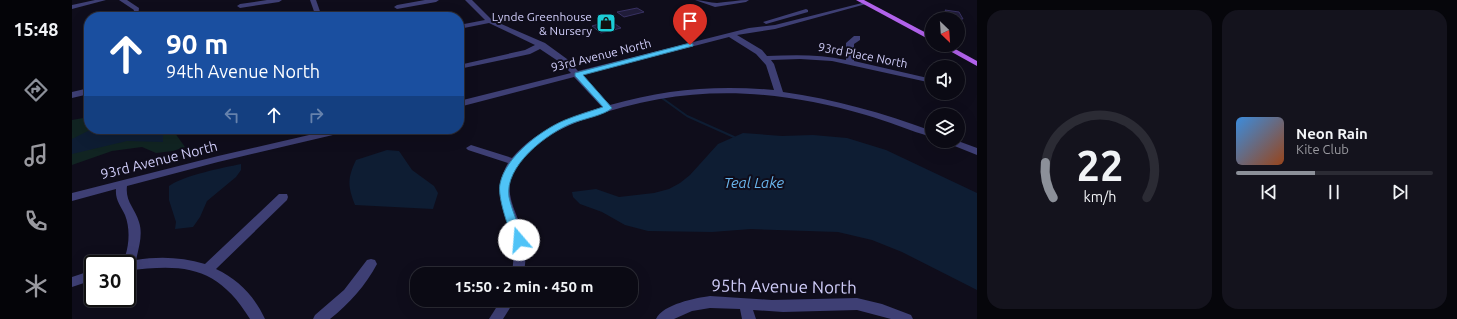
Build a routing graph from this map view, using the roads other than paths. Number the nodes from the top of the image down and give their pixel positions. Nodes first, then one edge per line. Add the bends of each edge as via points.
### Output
1 (103, 0) edge
2 (122, 0) edge
3 (279, 0) edge
4 (313, 0) edge
5 (436, 0) edge
6 (468, 0) edge
7 (698, 0) edge
8 (746, 0) edge
9 (851, 0) edge
10 (868, 1) edge
11 (240, 6) edge
12 (72, 7) edge
13 (397, 7) dead end
14 (136, 12) edge
15 (318, 12) edge
16 (490, 21) junction
17 (464, 26) edge
18 (750, 30) junction
19 (925, 30) edge
20 (731, 34) junction
21 (925, 35) edge
22 (857, 38) dead end
23 (542, 45) junction
24 (965, 51) edge
25 (956, 52) edge
26 (977, 57) edge
27 (765, 58) junction
28 (850, 62) junction
29 (977, 64) edge
30 (464, 67) edge
31 (578, 74) junction
32 (925, 79) edge
33 (84, 92) edge
34 (72, 94) edge
35 (779, 94) junction
36 (464, 103) edge
37 (608, 108) junction
38 (925, 132) edge
39 (325, 134) edge
40 (965, 147) edge
41 (471, 148) dead end
42 (977, 152) edge
43 (514, 162) junction
44 (122, 184) junction
45 (72, 197) edge
46 (283, 197) dead end
47 (131, 255) edge
48 (371, 264) dead end
49 (136, 265) edge
50 (519, 267) edge
51 (208, 269) junction
52 (84, 278) edge
53 (72, 282) edge
54 (745, 304) junction
55 (504, 307) edge
56 (258, 319) edge
57 (320, 319) edge
58 (496, 319) edge
59 (663, 319) edge
60 (749, 319) edge
61 (906, 319) edge

1 - 12 street
2 - 14 street via 136,9
3 - 11 street
4 - 15 street
5 - 13 street
6 - 16 street
7 - 8 street via 716,5
9 - 18 street, 93rd Avenue North via 783,17
10 - 18 street, 93rd Avenue North via 774,27
10 - 19 main road
10 - 21 main road
16 - 17 street
16 - 23 street
18 - 20 street, 93rd Avenue North
20 - 27 street
20 - 31 street, 93rd Avenue North
22 - 28 street via 850,43
23 - 30 street via 528,52
23 - 31 street
24 - 26 main road
25 - 29 main road
27 - 28 street, 93rd Place North via 806,57
27 - 35 street via 774,71
28 - 32 street, 93rd Place North
31 - 36 street, 93rd Avenue North
31 - 37 street
33 - 34 street
35 - 37 street via 696,92 657,96
35 - 38 street via 860,110
37 - 43 street via 556,128
39 - 44 street, 93rd Avenue North
40 - 42 street
41 - 43 street
43 - 50 street via 506,180 504,197 519,240
44 - 45 street, 93rd Avenue North
44 - 47 street via 121,199 131,215 136,239
46 - 51 street
48 - 57 street via 352,291
49 - 51 street via 168,262
51 - 56 street via 233,285
52 - 53 street
54 - 59 street, 95th Avenue North via 703,303 686,307
54 - 60 street
54 - 61 street, 95th Avenue North via 857,304
55 - 58 street

